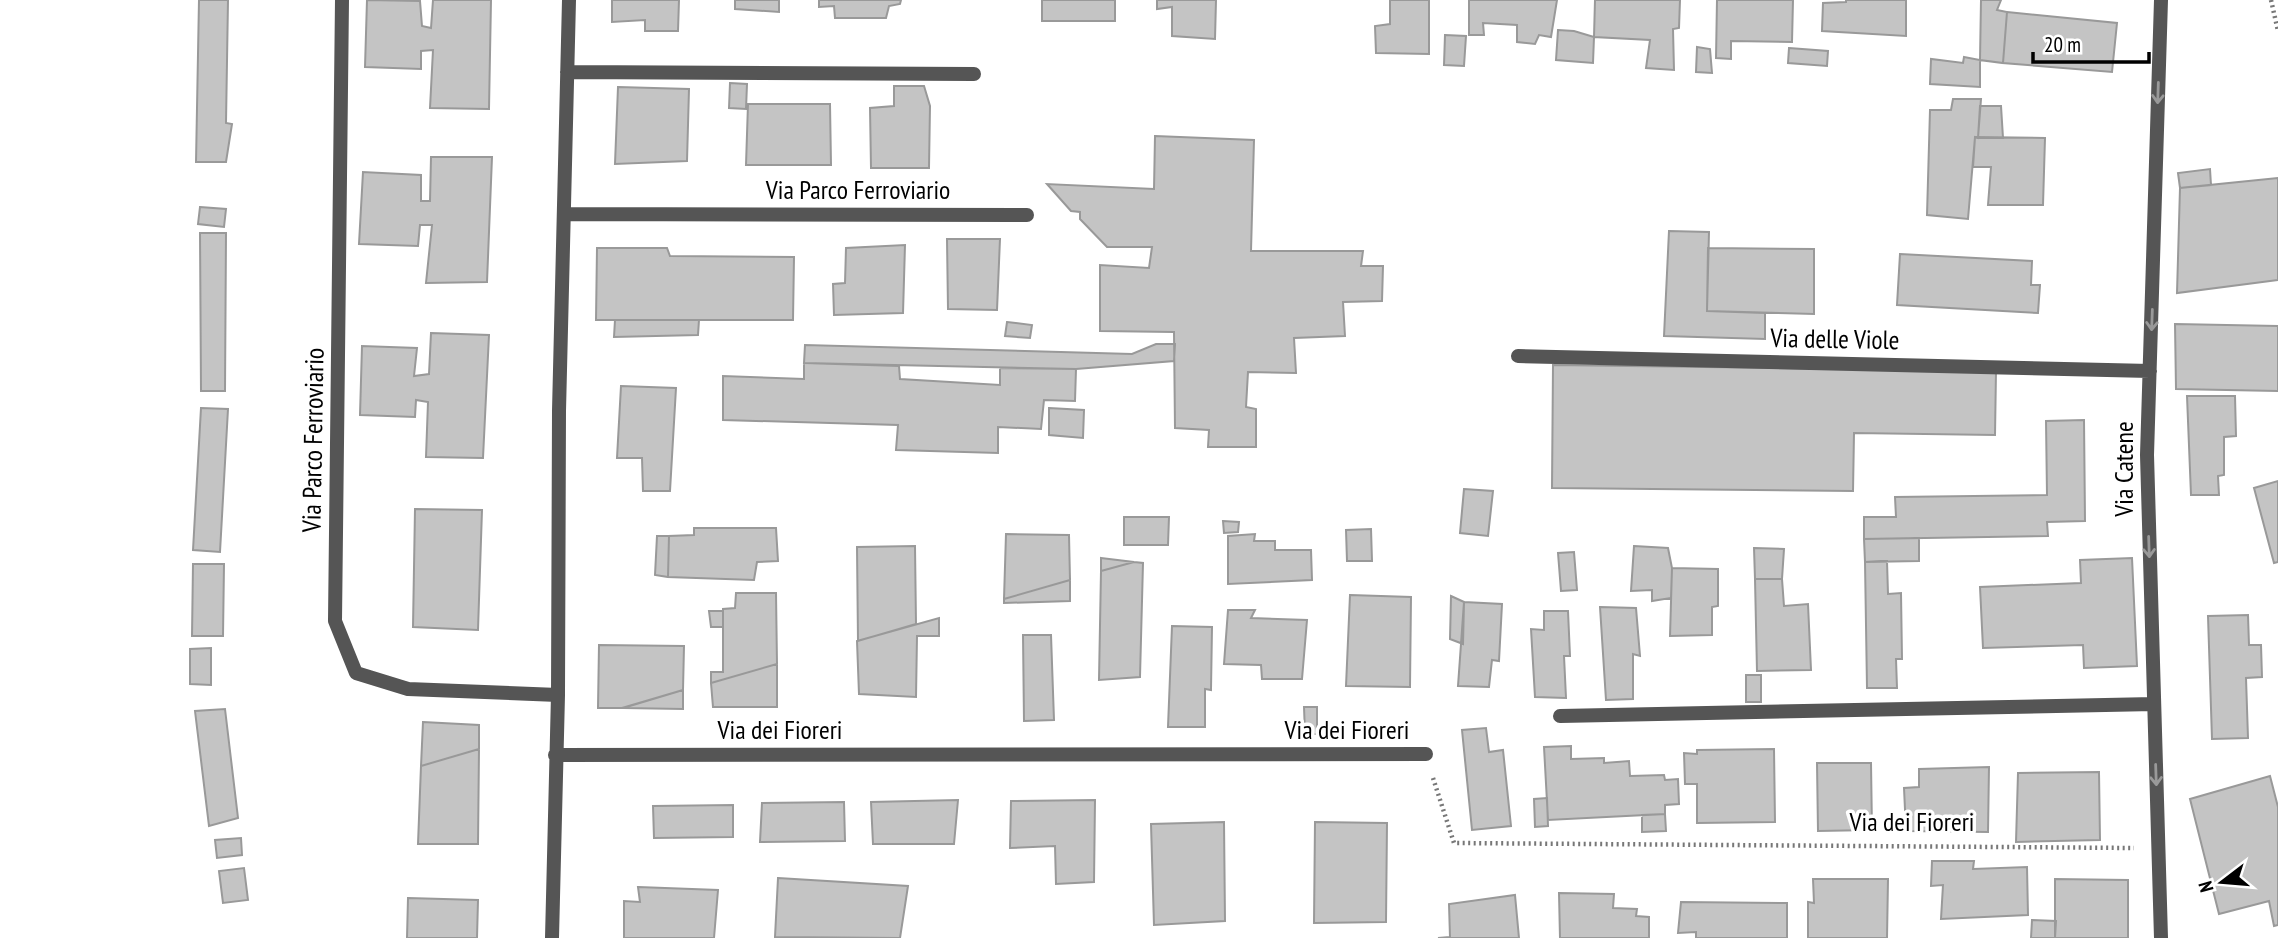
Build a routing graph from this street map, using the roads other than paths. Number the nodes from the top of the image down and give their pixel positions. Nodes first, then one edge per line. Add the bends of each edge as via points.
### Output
1 (342, 0) edge
2 (569, 0) edge
3 (2161, 0) edge
4 (567, 72) junction
5 (974, 74) dead end
6 (564, 215) junction
7 (1027, 215) dead end
8 (1518, 356) dead end
9 (2150, 371) junction
10 (558, 695) junction
11 (2154, 704) junction
12 (1560, 716) dead end
13 (1426, 754) road end
14 (555, 755) junction
15 (552, 938) edge
16 (2161, 938) edge

1 - 10 street, Via Parco Ferroviario via 335,621 356,673 408,689
2 - 4 street
3 -> 9 street, Via Catene
4 - 5 street
4 - 6 street
6 - 7 street, Via Parco Ferroviario
6 - 10 street
8 - 9 street, Via delle Viole
9 -> 11 street, Via Catene via 2147,455
10 - 14 street
11 - 12 street
11 -> 16 street, Via Catene
13 - 14 street, Via dei Fioreri
14 - 15 street

